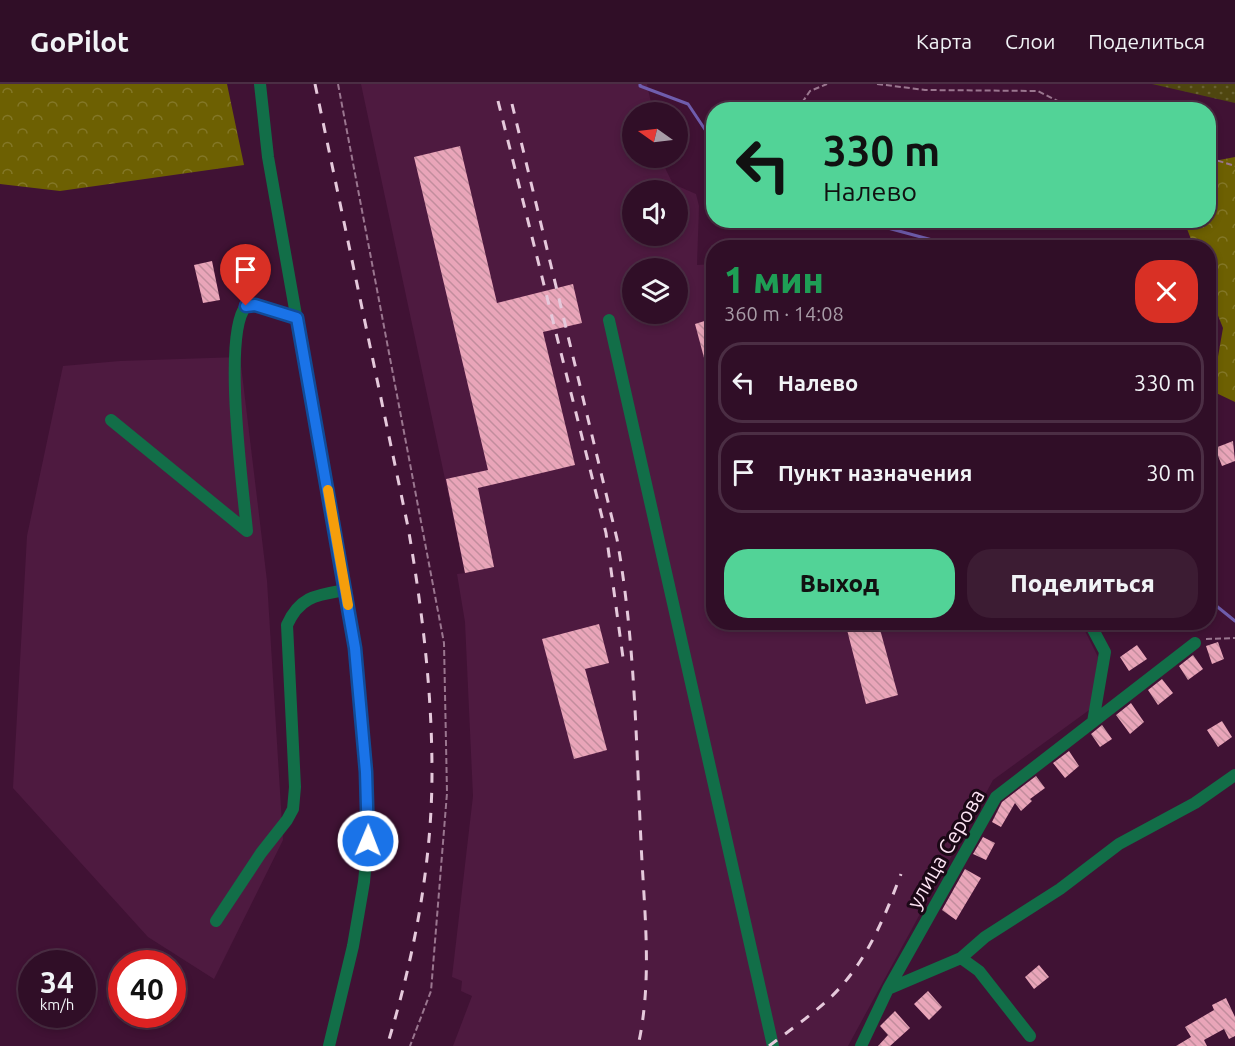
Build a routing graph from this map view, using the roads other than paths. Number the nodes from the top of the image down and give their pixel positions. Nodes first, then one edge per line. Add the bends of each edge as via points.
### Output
1 (261, 84) edge
2 (297, 318) junction
3 (609, 320) dead end
4 (111, 420) dead end
5 (346, 590) junction
6 (1093, 630) edge
7 (1195, 643) road end
8 (1093, 722) junction
9 (1235, 775) edge
10 (216, 921) dead end
11 (961, 958) junction
12 (888, 989) junction
13 (1030, 1036) dead end
14 (329, 1046) edge
15 (773, 1046) edge
16 (861, 1046) edge

1 - 2 street via 268,157
2 - 4 street via 262,307 246,306 240,312 234,371 247,531
2 - 5 street
3 - 15 street
5 - 10 street via 316,595 292,615 288,626 293,809
5 - 14 street via 360,692 369,828 358,919
6 - 8 street via 1105,652
7 - 8 street, улица Серова
8 - 12 street, улица Серова via 996,797
9 - 11 street via 1195,803 1119,844
11 - 12 street
11 - 13 street via 979,971
12 - 16 street, улица Серова

